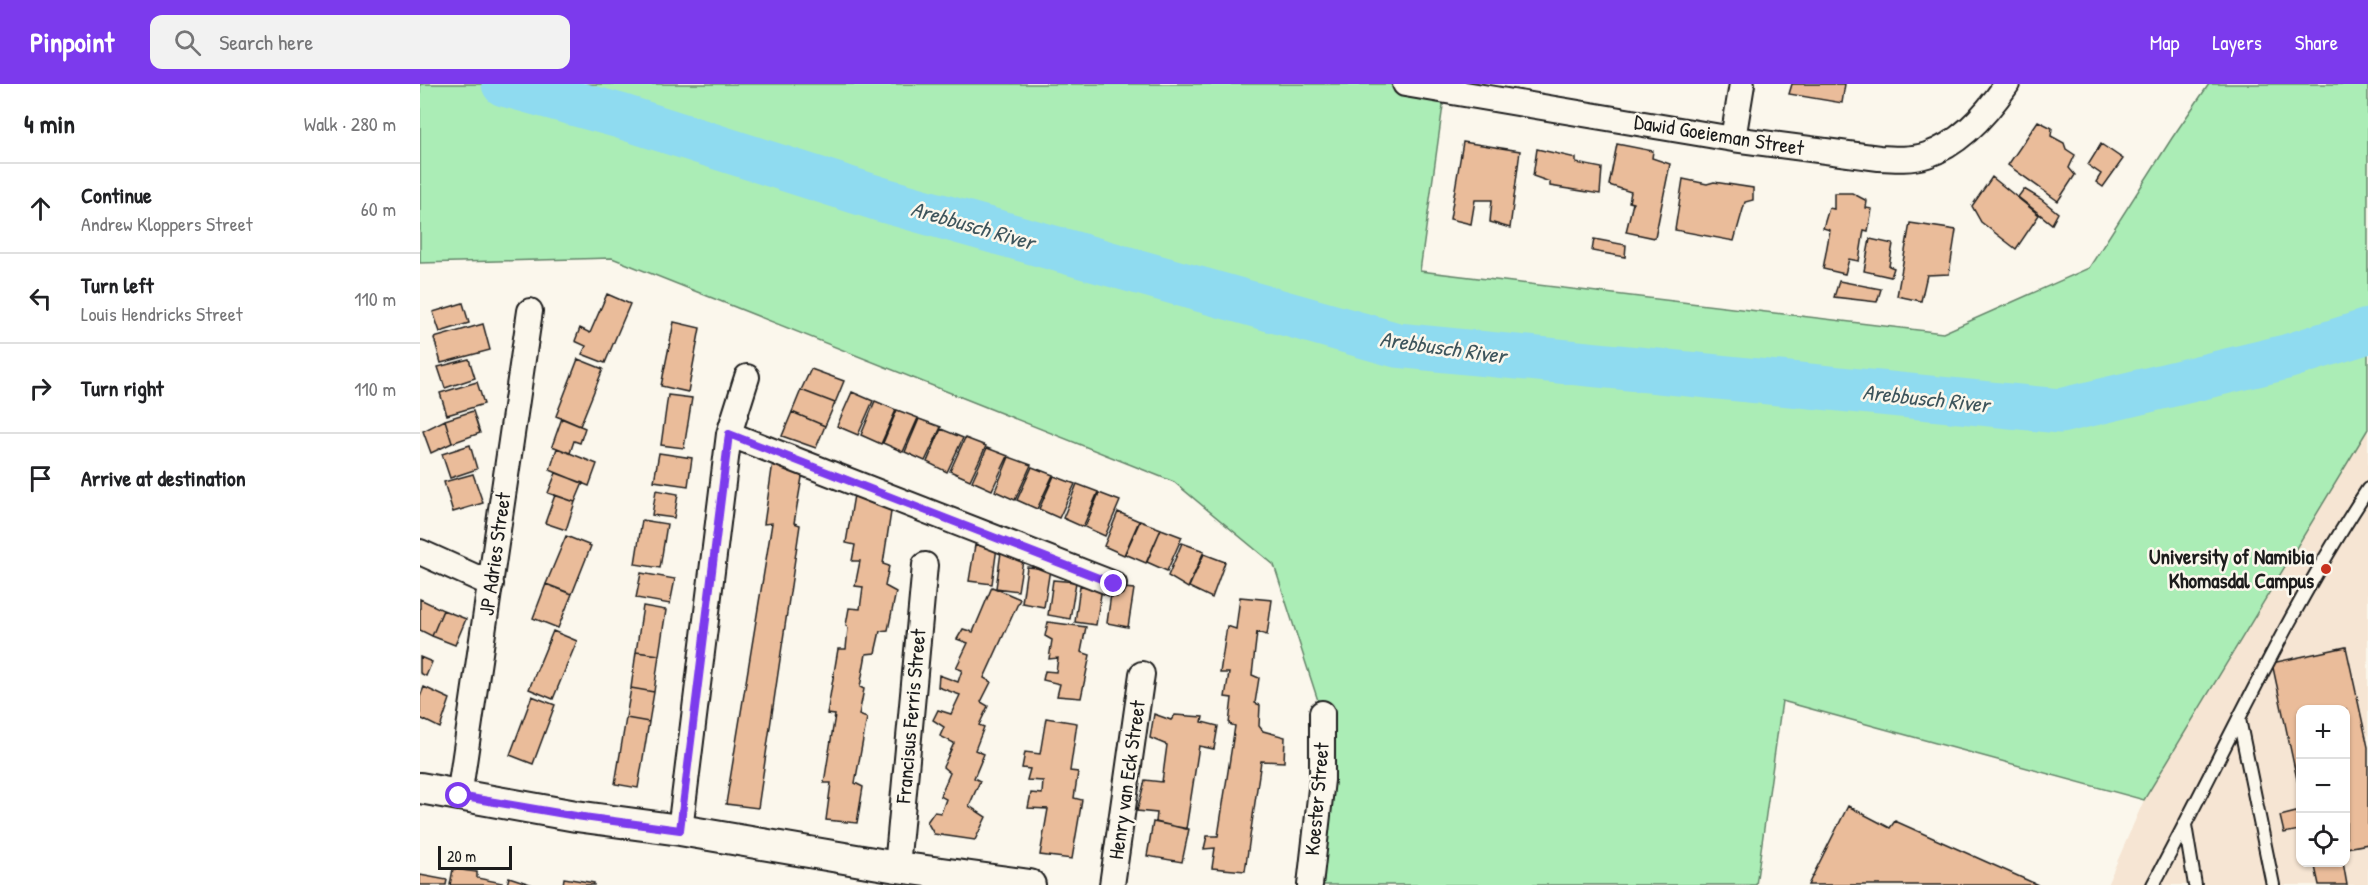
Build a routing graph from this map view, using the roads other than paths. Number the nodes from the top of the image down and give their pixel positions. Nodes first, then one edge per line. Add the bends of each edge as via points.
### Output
1 (1405, 84) edge
2 (1742, 84) edge
3 (2007, 84) edge
4 (1732, 139) junction
5 (530, 311) dead end
6 (747, 377) dead end
7 (729, 434) junction
8 (2368, 489) edge
9 (420, 552) edge
10 (925, 565) dead end
11 (1114, 584) dead end
12 (491, 585) junction
13 (1142, 674) dead end
14 (1322, 713) dead end
15 (2239, 718) junction
16 (420, 788) edge
17 (459, 796) junction
18 (2185, 825) junction
19 (680, 830) junction
20 (897, 867) junction
21 (988, 882) edge
22 (1030, 885) edge
23 (1112, 885) edge
24 (1310, 885) edge
25 (2153, 885) edge
26 (2195, 885) edge
27 (2273, 885) edge

1 - 4 street, Dawid Goeieman Street
2 - 4 street
3 - 4 street, Dawid Goeieman Street via 1988,111 1968,129 1926,155 1880,158
5 - 12 street, JP Adries Street
6 - 7 street
7 - 11 street
7 - 19 street
8 - 15 lane via 2333,543
9 - 12 street
10 - 20 street, Francisus Ferris Street
12 - 17 street, JP Adries Street
13 - 23 street, Henry van Eck Street
14 - 24 street, Koester Street via 1322,780
15 - 18 lane
15 - 27 lane
16 - 17 street
17 - 19 street
18 - 25 lane
18 - 26 lane
19 - 20 street
20 - 21 street
21 - 22 street

